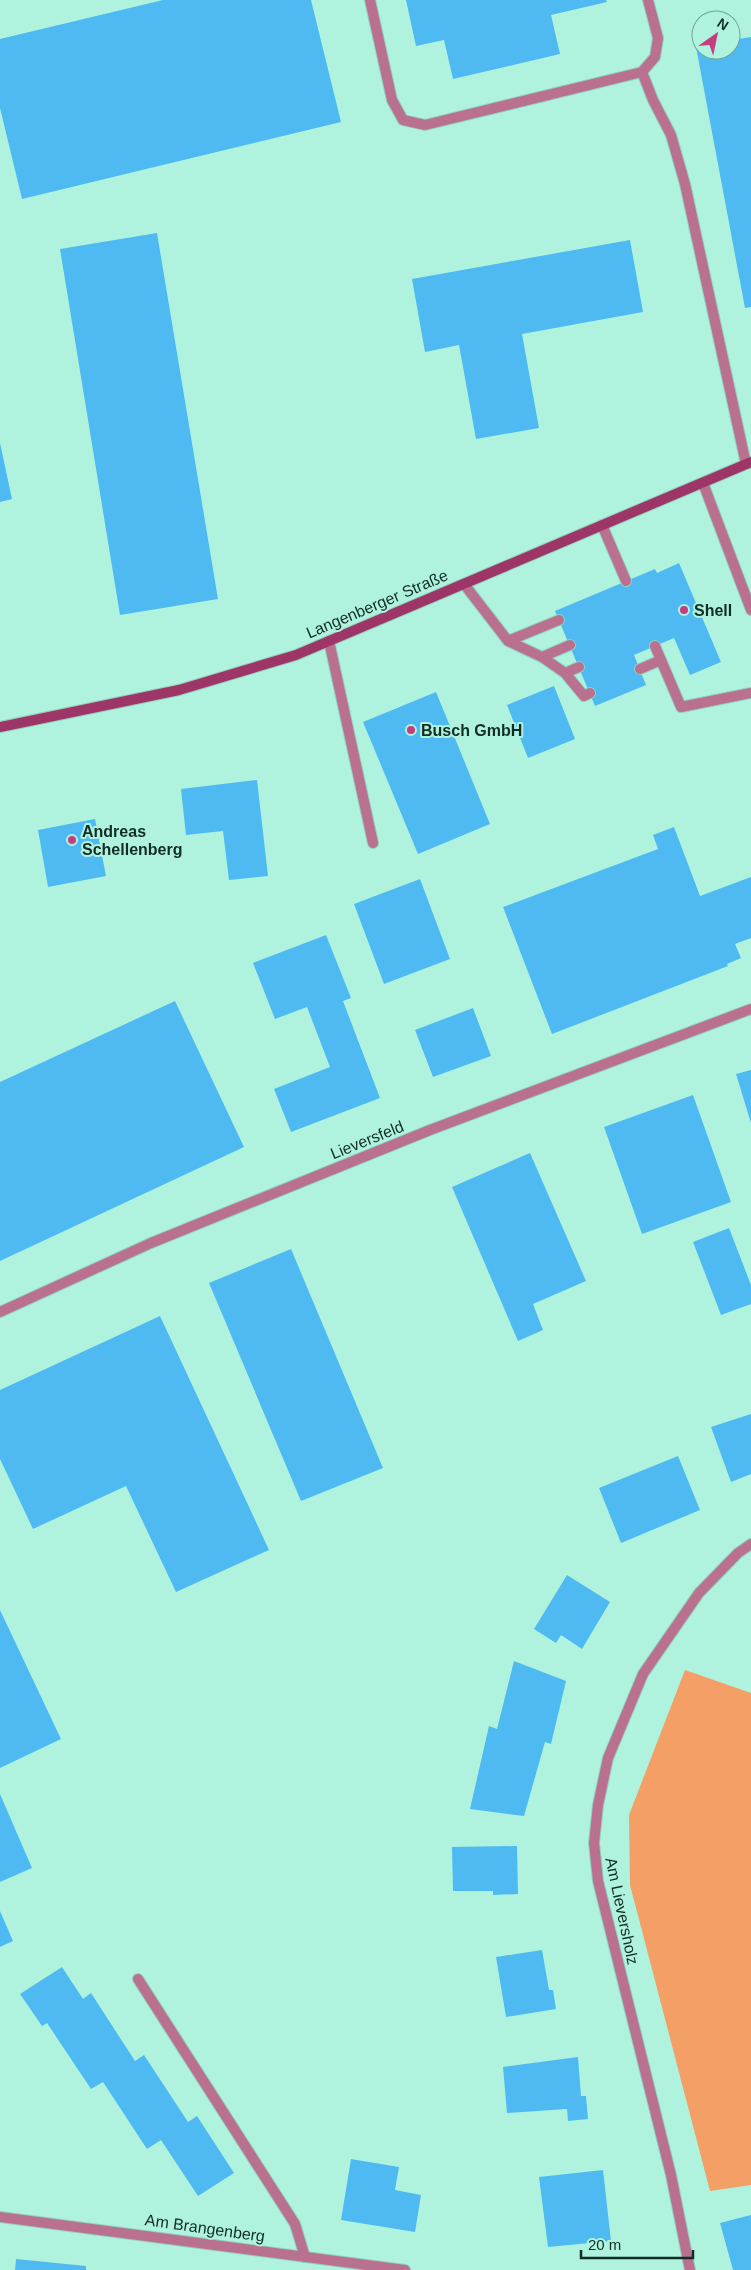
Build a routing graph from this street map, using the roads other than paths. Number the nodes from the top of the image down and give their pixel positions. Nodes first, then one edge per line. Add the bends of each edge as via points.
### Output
1 (370, 0) edge
2 (648, 0) edge
3 (642, 72) junction
4 (748, 463) edge
5 (703, 483) junction
6 (602, 525) junction
7 (626, 581) dead end
8 (464, 584) junction
9 (751, 610) edge
10 (559, 620) dead end
11 (329, 640) junction
12 (508, 641) junction
13 (570, 645) dead end
14 (655, 646) dead end
15 (542, 657) junction
16 (660, 660) junction
17 (579, 667) dead end
18 (640, 669) dead end
19 (565, 673) junction
20 (590, 693) dead end
21 (751, 693) edge
22 (0, 727) edge
23 (373, 843) dead end
24 (751, 1009) edge
25 (0, 1312) edge
26 (751, 1544) edge
27 (138, 1979) dead end
28 (0, 2217) edge
29 (304, 2257) junction
30 (405, 2270) edge
31 (690, 2270) edge

1 - 3 street via 392,100 403,120 425,126
2 - 3 street via 658,38 655,57
3 - 4 street via 652,100 671,135 685,184
4 - 5 main road, Langenberger Straße
5 - 6 main road, Langenberger Straße
5 - 9 street
6 - 7 street
6 - 8 main road, Langenberger Straße
8 - 11 main road, Langenberger Straße
8 - 12 street
10 - 12 street
11 - 22 main road, Langenberger Straße via 296,655 179,690
11 - 23 street
12 - 15 street
13 - 15 street
14 - 16 street
15 - 19 street
16 - 18 street
16 - 21 street via 681,707
17 - 19 street
19 - 20 street via 584,696
24 - 25 street, Lieversfeld via 421,1134 151,1243
26 - 31 street, Am Lieversholz via 699,1593 643,1674 608,1758 594,1843 598,1881 671,2175
27 - 29 street via 294,2224
28 - 29 street, Am Brangenberg
29 - 30 street, Am Brangenberg

